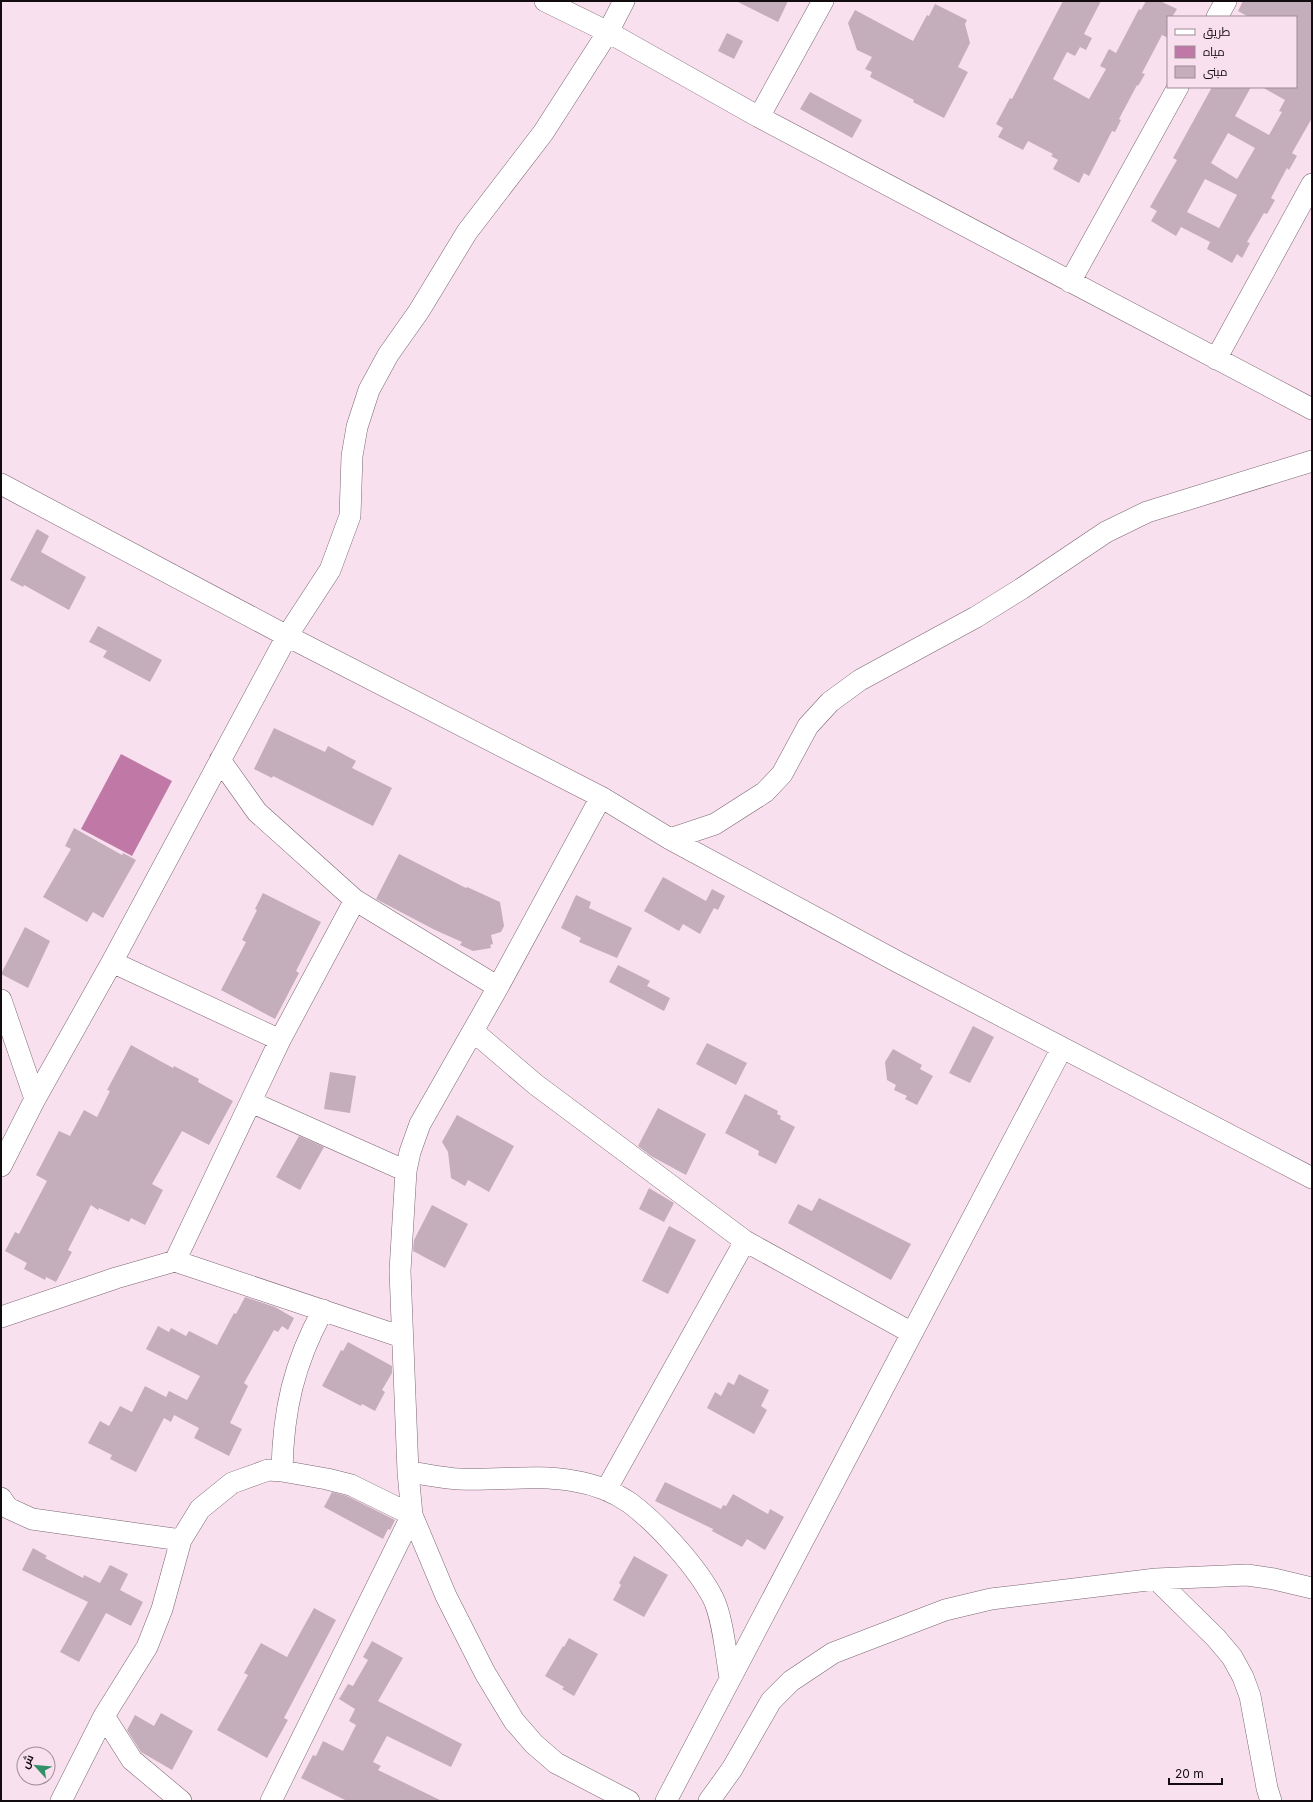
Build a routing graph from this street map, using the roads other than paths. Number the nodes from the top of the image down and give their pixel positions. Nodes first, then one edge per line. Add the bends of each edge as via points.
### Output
1 (545, 1) edge
2 (624, 1) edge
3 (823, 1) edge
4 (1226, 1) edge
5 (1218, 16) edge
6 (608, 32) junction
7 (1177, 88) edge
8 (759, 117) junction
9 (1312, 184) edge
10 (1070, 282) junction
11 (1216, 359) junction
12 (1312, 409) edge
13 (1312, 461) edge
14 (1, 484) edge
15 (287, 636) junction
16 (220, 760) junction
17 (601, 797) junction
18 (670, 840) junction
19 (354, 900) junction
20 (112, 962) junction
21 (498, 987) junction
22 (1, 1000) edge
23 (473, 1031) junction
24 (280, 1040) junction
25 (1062, 1048) junction
26 (35, 1099) junction
27 (251, 1102) junction
28 (1, 1166) edge
29 (406, 1171) junction
30 (1312, 1178) edge
31 (745, 1241) junction
32 (175, 1261) junction
33 (323, 1310) junction
34 (1, 1317) edge
35 (912, 1333) junction
36 (402, 1337) junction
37 (282, 1471) junction
38 (408, 1472) junction
39 (606, 1490) junction
40 (1, 1498) edge
41 (412, 1516) junction
42 (182, 1540) junction
43 (1156, 1578) junction
44 (1312, 1588) edge
45 (730, 1678) junction
46 (104, 1716) junction
47 (61, 1801) edge
48 (181, 1801) edge
49 (271, 1801) edge
50 (629, 1801) edge
51 (666, 1801) edge
52 (709, 1801) edge
53 (1271, 1801) edge

1 - 6 street
2 - 6 street
3 - 8 street
4 - 5 street
6 - 8 street
6 - 15 street via 543,133 467,232 419,311 388,355 369,390 357,427 352,456 350,516 330,570
7 - 10 street
8 - 10 street
9 - 11 street
10 - 11 street
11 - 12 street
13 - 18 street via 1147,512 1106,532 976,617 860,680 830,702 808,726 782,774 765,792 715,824
14 - 15 street
15 - 16 street
15 - 17 street
16 - 19 street via 257,812
16 - 20 street
17 - 18 street
17 - 21 street
18 - 25 street
19 - 21 street
19 - 24 street
20 - 24 street
20 - 26 street
21 - 23 street
22 - 26 street
23 - 29 street via 420,1124
23 - 31 street via 535,1084
24 - 27 street
25 - 30 street
25 - 35 street
26 - 28 street
27 - 29 street
27 - 32 street
29 - 36 street via 400,1272
31 - 35 street
31 - 39 street
32 - 33 street
32 - 34 street
33 - 36 street
33 - 37 street via 299,1360 291,1387 285,1415
35 - 45 street
36 - 38 street
37 - 41 street via 327,1478 351,1485
37 - 42 street via 268,1470 232,1483 200,1509
38 - 39 street via 459,1479 541,1477 575,1481
38 - 41 street
39 - 45 street via 630,1504 660,1530 692,1567 714,1599
40 - 42 street via 8,1508 32,1519
41 - 49 street
41 - 50 street via 446,1596 485,1674 514,1721 534,1744 556,1763
42 - 46 street via 162,1609 147,1647
43 - 44 street via 1247,1575 1274,1578
43 - 52 street via 991,1599 953,1608 833,1653 791,1681 770,1701 732,1769
43 - 53 street via 1216,1638 1244,1677
45 - 51 street
46 - 47 street
46 - 48 street via 132,1760

